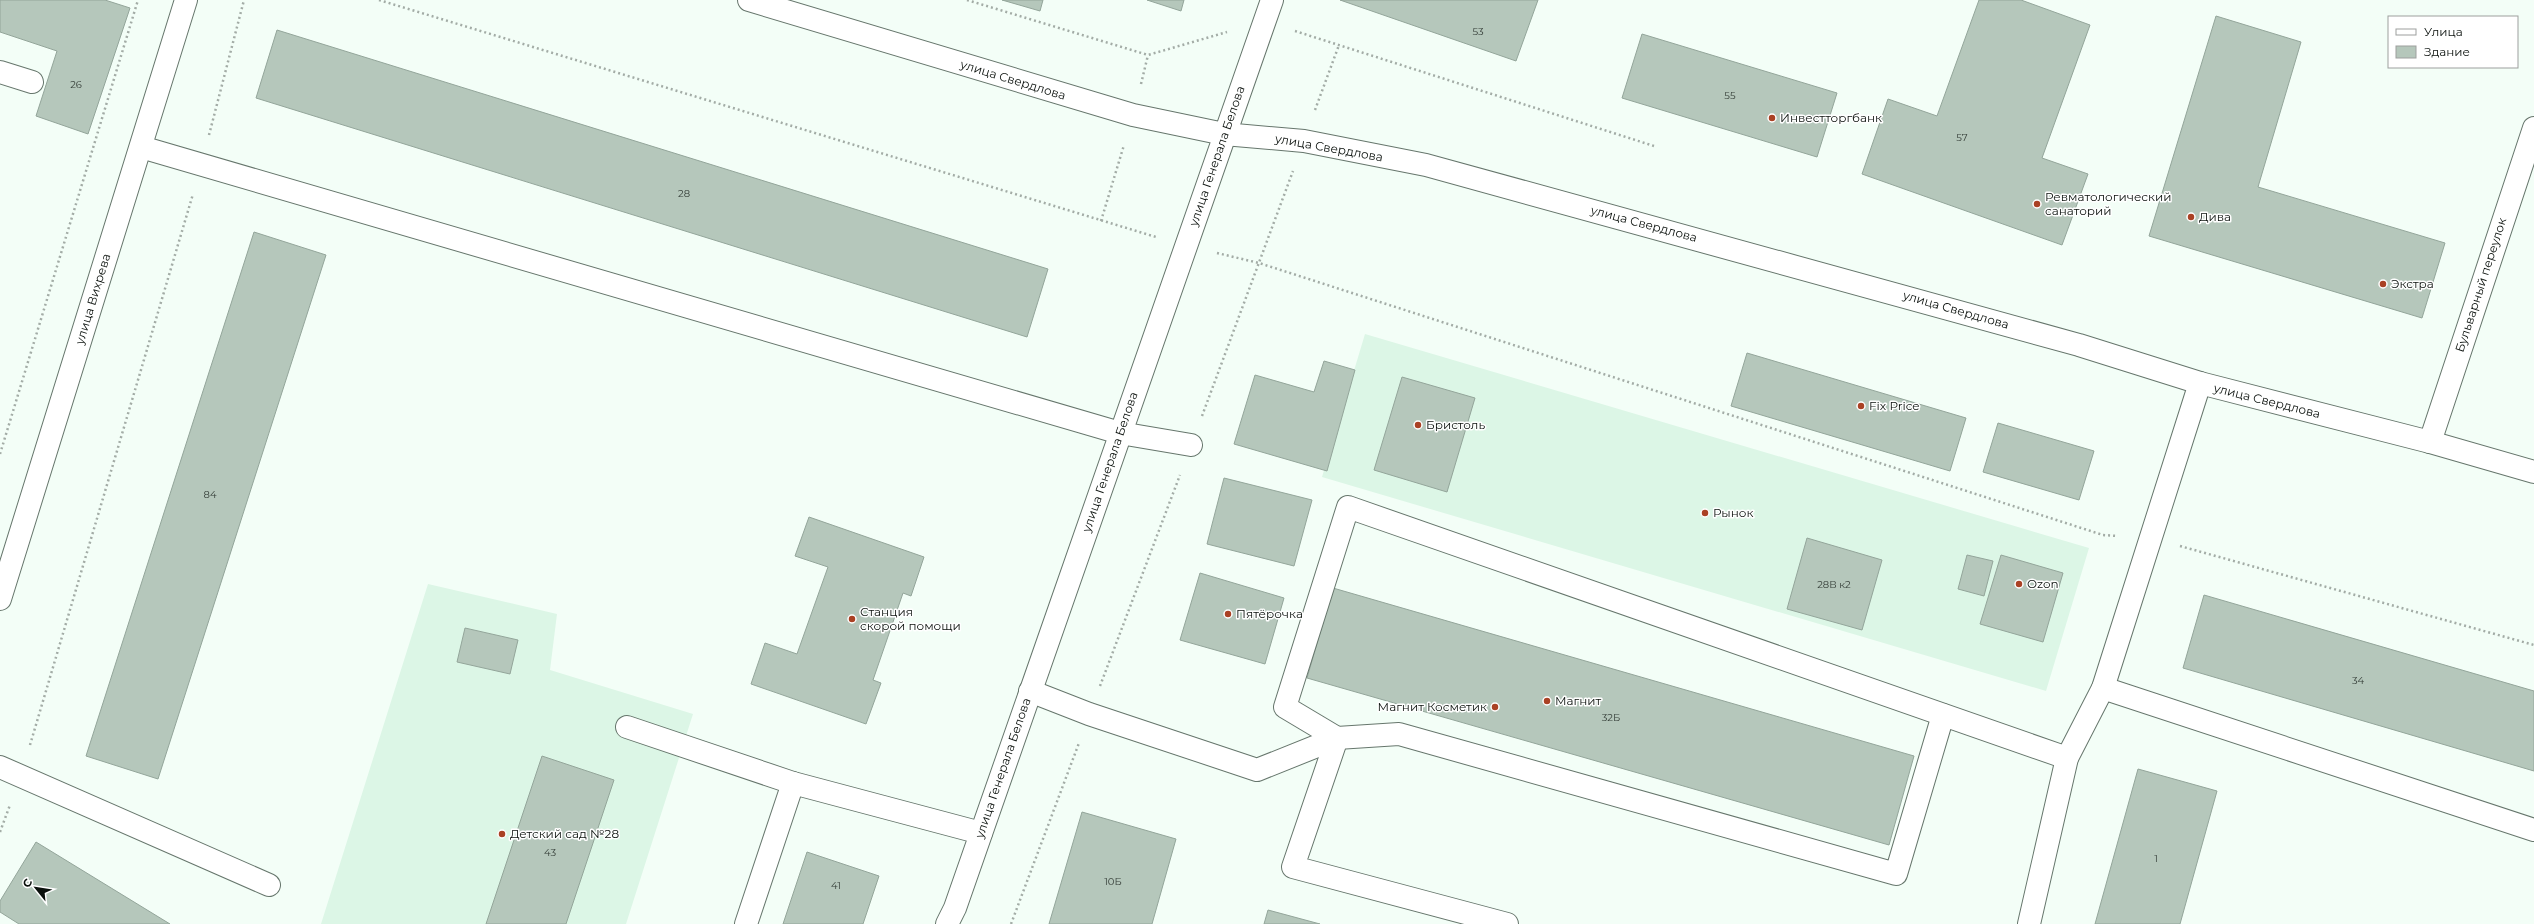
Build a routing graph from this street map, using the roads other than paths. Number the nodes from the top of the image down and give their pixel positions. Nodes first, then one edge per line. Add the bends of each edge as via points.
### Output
1 (186, 0) edge
2 (749, 0) edge
3 (1272, 0) edge
4 (0, 72) edge
5 (32, 82) dead end
6 (2534, 128) edge
7 (1224, 134) junction
8 (141, 147) junction
9 (2200, 383) junction
10 (1120, 433) junction
11 (2430, 442) junction
12 (1191, 445) road end
13 (2534, 472) edge
14 (0, 599) edge
15 (2103, 688) junction
16 (1030, 691) junction
17 (1943, 715) junction
18 (627, 727) dead end
19 (1337, 738) junction
20 (2067, 758) junction
21 (0, 767) edge
22 (793, 783) junction
23 (2534, 830) edge
24 (981, 833) junction
25 (269, 885) dead end
26 (746, 924) edge
27 (947, 924) edge
28 (1507, 924) edge
29 (2029, 924) edge

1 - 8 street, улица Вихрева
2 - 7 street, улица Свердлова via 1133,116
3 - 7 street, улица Генерала Белова
4 - 5 street
6 - 11 street, Бульварный переулок
7 - 9 street, улица Свердлова via 1304,141 1426,165 2072,343
7 - 10 street, улица Генерала Белова
8 - 10 street
8 - 14 street, улица Вихрева
9 - 11 street, улица Свердлова
9 - 15 street
10 - 12 street
10 - 16 street, улица Генерала Белова
11 - 13 street, улица Свердлова
15 - 20 street
15 - 23 street
16 - 19 street via 1089,714 1257,770
16 - 24 street, улица Генерала Белова
17 - 19 street via 1896,874 1399,734
17 - 19 street via 1348,507 1286,706
17 - 20 street
18 - 22 street
19 - 28 street via 1293,867
20 - 29 street
21 - 25 street
22 - 24 street
22 - 26 street
24 - 27 street, улица Генерала Белова

